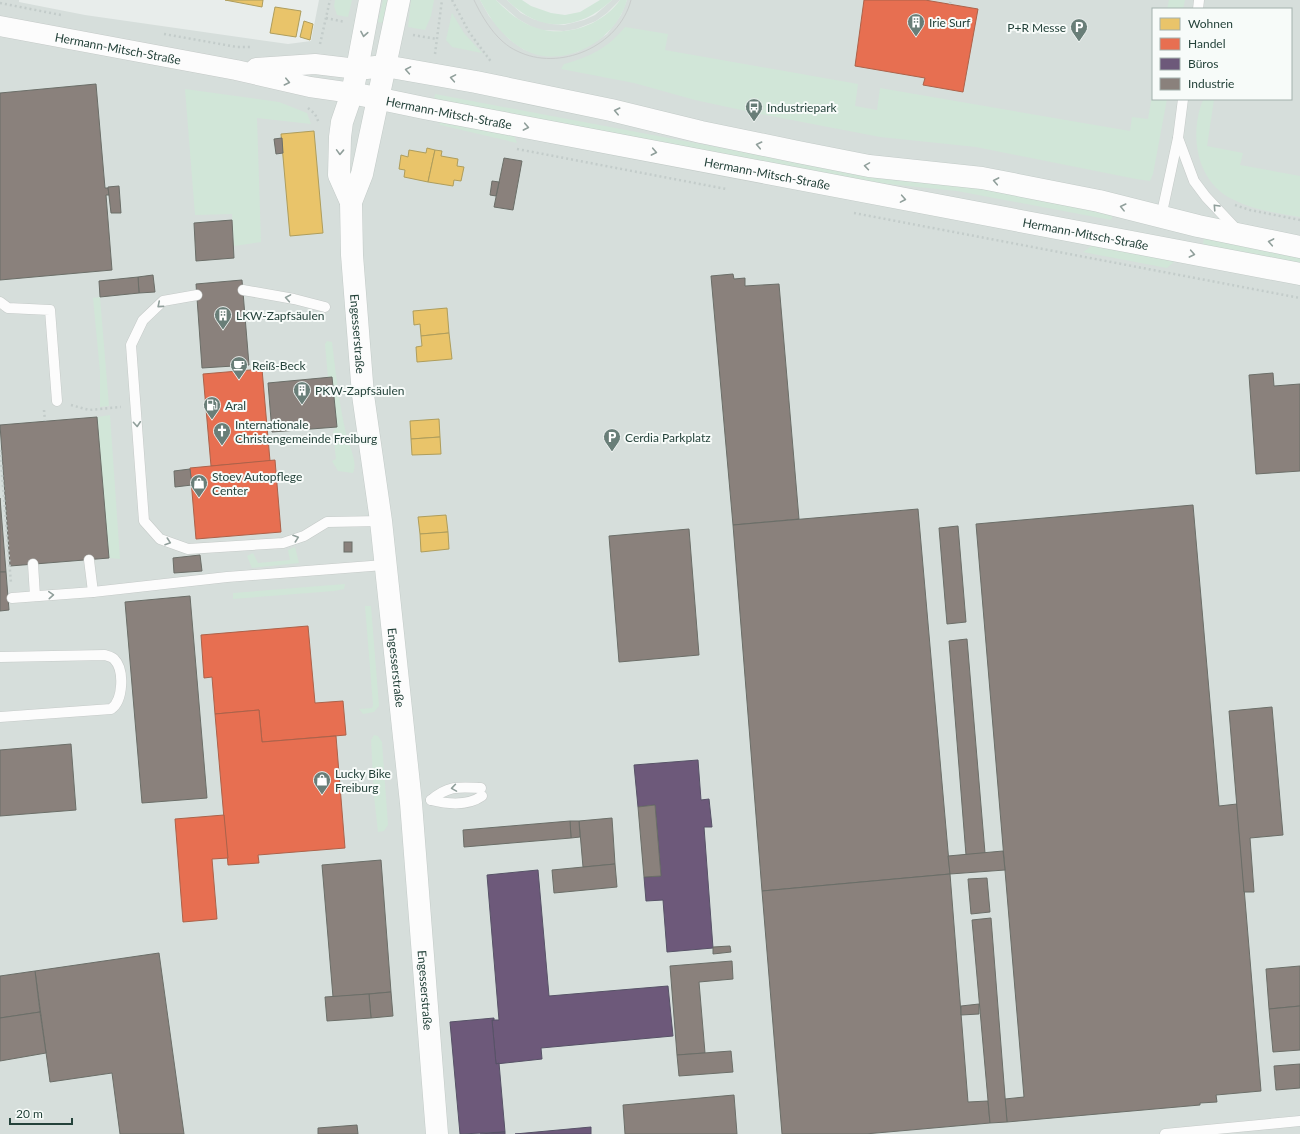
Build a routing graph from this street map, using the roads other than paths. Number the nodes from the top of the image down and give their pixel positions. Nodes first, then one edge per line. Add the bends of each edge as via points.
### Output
1 (370, 0) edge
2 (399, 0) edge
3 (0, 26) edge
4 (385, 66) junction
5 (357, 69) junction
6 (236, 70) junction
7 (352, 93) junction
8 (378, 98) junction
9 (1183, 100) edge
10 (1178, 138) junction
11 (351, 202) junction
12 (1161, 216) junction
13 (1242, 236) junction
14 (1154, 247) junction
15 (1300, 247) edge
16 (1300, 274) edge
17 (243, 290) dead end
18 (196, 294) dead end
19 (0, 302) edge
20 (325, 308) dead end
21 (57, 401) road end
22 (380, 521) junction
23 (90, 560) dead end
24 (33, 564) dead end
25 (384, 565) junction
26 (93, 592) junction
27 (35, 596) junction
28 (12, 598) dead end
29 (0, 658) edge
30 (0, 717) edge
31 (1300, 1121) edge
32 (437, 1134) edge
33 (1165, 1134) edge

1 -> 5 main road, Engesserstraße
2 - 4 main road, Engesserstraße
3 - 6 street, Hermann-Mitsch-Straße
4 - 5 main road
4 - 8 main road, Engesserstraße
12 -> 4 main road via 982,178 868,166 735,140 611,110 476,82
5 - 6 street, Hermann-Mitsch-Straße via 315,64
5 - 7 main road, Engesserstraße
6 -> 7 street, Hermann-Mitsch-Straße via 310,87
7 - 8 main road, Hermann-Mitsch-Straße
7 -> 11 main road, Engesserstraße via 342,122 339,175
8 - 11 main road, Engesserstraße via 362,174
8 -> 14 main road, Hermann-Mitsch-Straße
9 - 10 lane
10 - 12 lane
13 -> 10 lane via 1194,181
11 - 22 main road, Engesserstraße via 352,255 363,394
12 - 13 main road
12 - 14 main road
15 -> 13 main road
14 -> 16 main road, Hermann-Mitsch-Straße
20 -> 17 lane via 294,299
18 -> 22 lane via 163,301 143,320 131,345 144,520 160,540 188,549 282,543 304,536 327,522
19 - 21 lane via 8,308 50,310
22 - 25 main road, Engesserstraße
23 - 26 lane
24 - 27 lane
25 - 26 lane via 227,577
25 - 32 main road, Engesserstraße via 411,803
27 -> 26 lane
27 - 28 lane
29 - 30 lane via 106,655 117,663 121,692 118,702 111,709
31 - 33 lane

